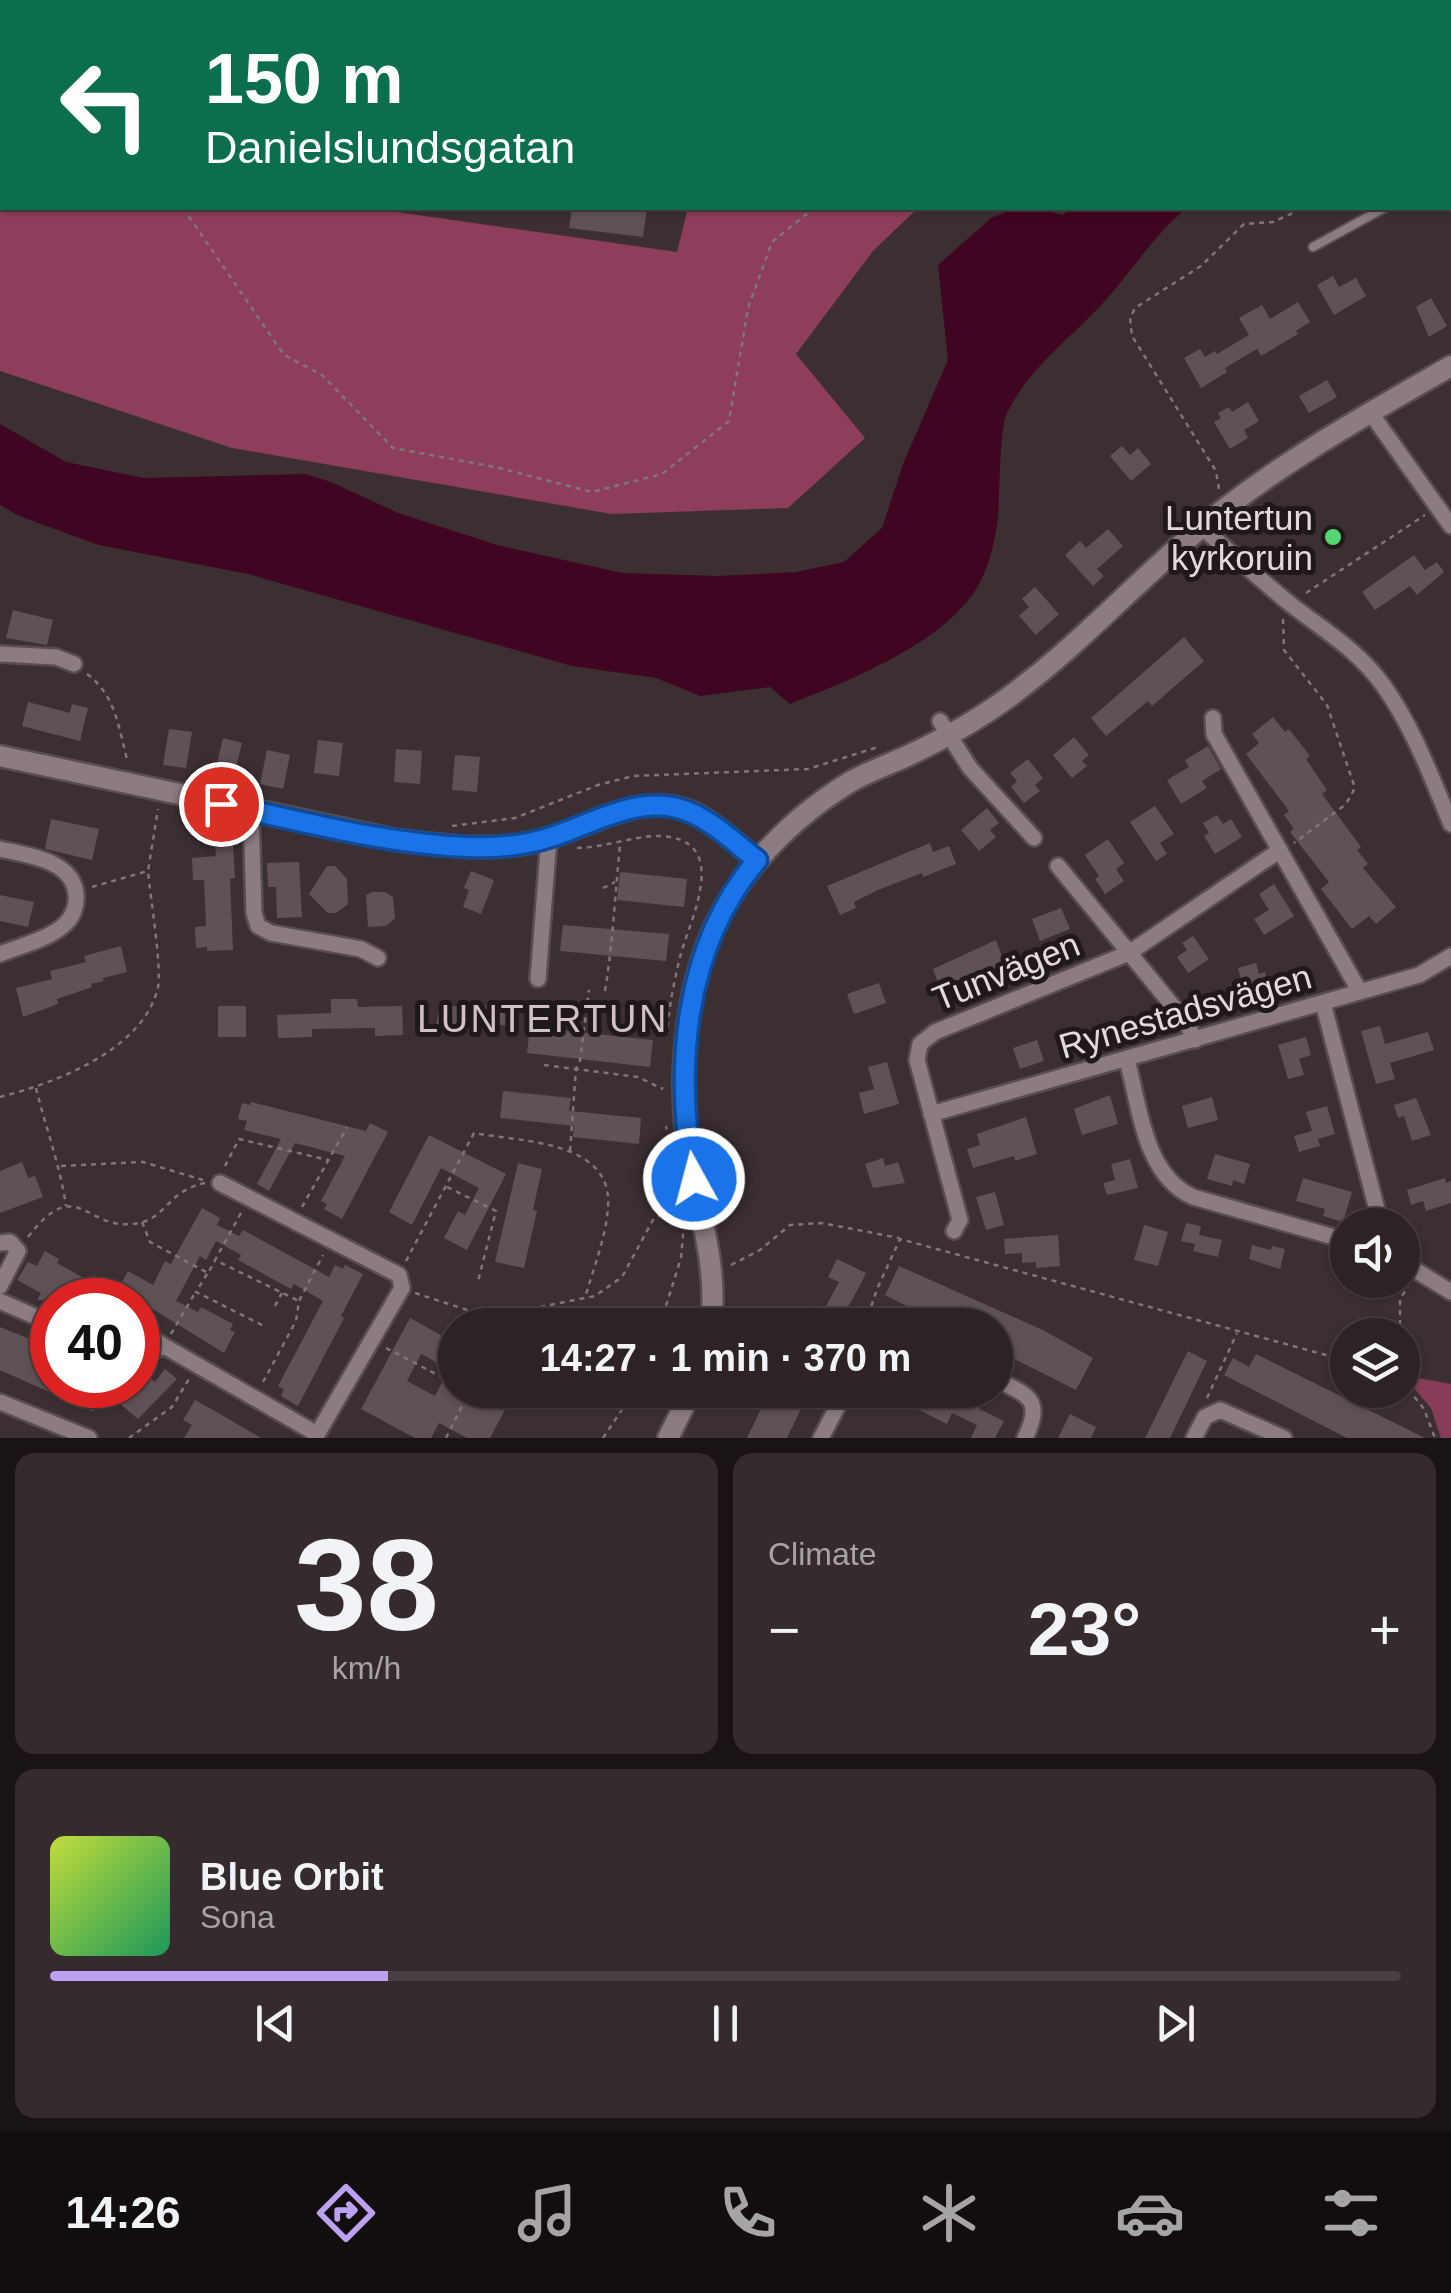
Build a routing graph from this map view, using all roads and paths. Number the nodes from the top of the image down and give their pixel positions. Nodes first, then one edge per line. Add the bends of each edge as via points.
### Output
1 (184, 210) edge
2 (812, 210) edge
3 (1300, 210) edge
4 (1380, 210) edge
5 (1313, 247) dead end
6 (1451, 366) edge
7 (1370, 412) junction
8 (1226, 483) dead end
9 (1437, 507) junction
10 (1451, 526) edge
11 (1201, 527) junction
12 (1290, 604) junction
13 (0, 654) edge
14 (74, 664) joint
15 (1213, 718) dead end
16 (944, 727) junction
17 (880, 746) dead end
18 (0, 756) edge
19 (134, 785) junction
20 (251, 810) junction
21 (158, 819) dead end
22 (1451, 824) edge
23 (438, 826) dead end
24 (549, 838) junction
25 (1034, 838) dead end
26 (620, 843) junction
27 (0, 849) edge
28 (1280, 850) junction
29 (757, 860) junction
30 (1058, 866) dead end
31 (148, 871) junction
32 (617, 881) junction
33 (603, 888) dead end
34 (76, 892) junction
35 (1129, 952) junction
36 (0, 954) edge
37 (1451, 956) edge
38 (378, 958) dead end
39 (538, 979) dead end
40 (589, 990) dead end
41 (604, 991) dead end
42 (1360, 992) junction
43 (1324, 1002) junction
44 (666, 1040) dead end
45 (1195, 1040) junction
46 (1127, 1060) junction
47 (544, 1065) dead end
48 (576, 1069) junction
49 (36, 1087) junction
50 (0, 1097) edge
51 (665, 1099) dead end
52 (666, 1113) dead end
53 (931, 1114) junction
54 (346, 1128) dead end
55 (570, 1151) junction
56 (328, 1160) junction
57 (60, 1166) junction
58 (220, 1183) joint
59 (446, 1187) junction
60 (249, 1198) junction
61 (66, 1206) junction
62 (678, 1207) junction
63 (1377, 1208) edge
64 (142, 1222) junction
65 (294, 1222) junction
66 (954, 1231) dead end
67 (1330, 1236) edge
68 (900, 1239) junction
69 (331, 1240) junction
70 (0, 1244) edge
71 (18, 1250) junction
72 (216, 1260) junction
73 (712, 1271) junction
74 (208, 1272) junction
75 (1420, 1275) edge
76 (478, 1281) dead end
77 (400, 1282) junction
78 (0, 1286) edge
79 (196, 1292) dead end
80 (282, 1292) junction
81 (1451, 1292) edge
82 (585, 1298) junction
83 (0, 1301) edge
84 (300, 1301) junction
85 (275, 1306) dead end
86 (666, 1308) edge
87 (711, 1308) edge
88 (870, 1308) edge
89 (30, 1314) edge
90 (264, 1326) dead end
91 (1237, 1331) junction
92 (371, 1340) junction
93 (160, 1343) edge
94 (164, 1346) junction
95 (160, 1347) edge
96 (1330, 1356) edge
97 (198, 1366) junction
98 (438, 1375) edge
99 (1013, 1389) edge
100 (254, 1398) junction
101 (0, 1402) edge
102 (1420, 1404) edge
103 (461, 1408) edge
104 (623, 1408) edge
105 (683, 1408) edge
106 (837, 1408) edge
107 (1210, 1413) junction
108 (67, 1434) edge
109 (316, 1436) edge
110 (89, 1438) edge
111 (128, 1438) edge
112 (446, 1438) edge
113 (603, 1438) edge
114 (668, 1438) edge
115 (821, 1438) edge
116 (1025, 1438) edge
117 (1194, 1438) edge
118 (1284, 1438) edge
119 (1435, 1438) edge

1 - 2 path via 284,354 322,375 393,448 592,492 662,474 729,422 748,308 772,242
3 - 8 path via 1273,222 1244,224 1201,266 1135,308 1130,318 1132,336 1216,471 1219,490
4 - 5 lane
6 - 7 street
7 - 9 street
7 - 11 street
9 - 10 street
9 - 12 path
11 - 12 street
11 - 16 street via 1039,674 1002,702
12 - 22 street via 1342,640 1383,686 1416,740
12 - 28 path via 1283,609 1284,650 1328,705 1355,788 1346,804
13 - 14 street
14 - 19 path via 111,700
15 - 28 street via 1214,734
16 - 25 street via 970,768
16 - 29 street via 850,783
17 - 23 path via 808,768 633,776 515,818
18 - 19 street
19 - 20 street
20 - 24 street via 437,845 515,846
20 - 38 street via 258,926
21 - 31 path
24 - 26 path via 568,848
24 - 29 street via 629,808 673,807 706,820
24 - 39 street
26 - 32 path
26 - 44 path via 673,837 694,849 701,864
27 - 34 street via 60,868
28 - 35 street, Tunvägen
28 - 42 street
29 - 73 street via 732,894 705,952 691,1004 689,1155
30 - 35 street
31 - 34 path
31 - 49 path via 158,986 140,1026 96,1060
32 - 33 path
32 - 41 path
34 - 36 street via 61,928
35 - 45 street
35 - 53 street, Tunvägen via 924,1039 916,1060
37 - 42 street, Rynestadsvägen via 1419,975
40 - 48 path
42 - 43 street, Rynestadsvägen
43 - 45 street, Rynestadsvägen
43 - 63 street
45 - 46 street, Rynestadsvägen
46 - 53 street, Rynestadsvägen
46 - 67 street via 1155,1162 1174,1186
47 - 48 path
48 - 51 path via 638,1077 665,1090
48 - 55 path
49 - 50 path
49 - 57 path
52 - 62 path
53 - 66 street, Tunvägen via 960,1220
54 - 56 path
55 - 59 path via 474,1133
55 - 82 path via 597,1168 608,1190
56 - 58 path via 239,1139
56 - 65 path
57 - 61 path
57 - 64 path via 143,1162 214,1183 180,1191
58 - 60 street
59 - 76 path via 496,1211
59 - 77 path
60 - 65 street
60 - 72 path
61 - 64 path via 112,1222
61 - 71 path via 43,1219
62 - 82 path via 651,1222 618,1282
62 - 86 path via 682,1258
64 - 74 path via 150,1242
65 - 69 street
68 - 73 path via 822,1223 790,1225 760,1250
68 - 88 path
68 - 91 path
69 - 77 street
69 - 84 path
70 - 71 street via 10,1242
71 - 78 street
72 - 74 path
72 - 80 path
73 - 87 street
74 - 90 path via 196,1292
75 - 81 street
77 - 82 path via 484,1316
77 - 92 street
79 - 94 path
80 - 84 path
80 - 85 path
83 - 89 street
84 - 100 path
91 - 96 path
91 - 107 path via 1206,1396
92 - 98 path
92 - 109 street
93 - 94 street
94 - 95 street
94 - 97 street
97 - 100 street
97 - 111 path via 172,1407
99 - 116 street via 1034,1405
100 - 109 street
101 - 108 street
102 - 119 path
103 - 112 path
104 - 113 path
105 - 114 street
106 - 115 street
107 - 117 street
107 - 118 street via 1236,1414
108 - 110 street

